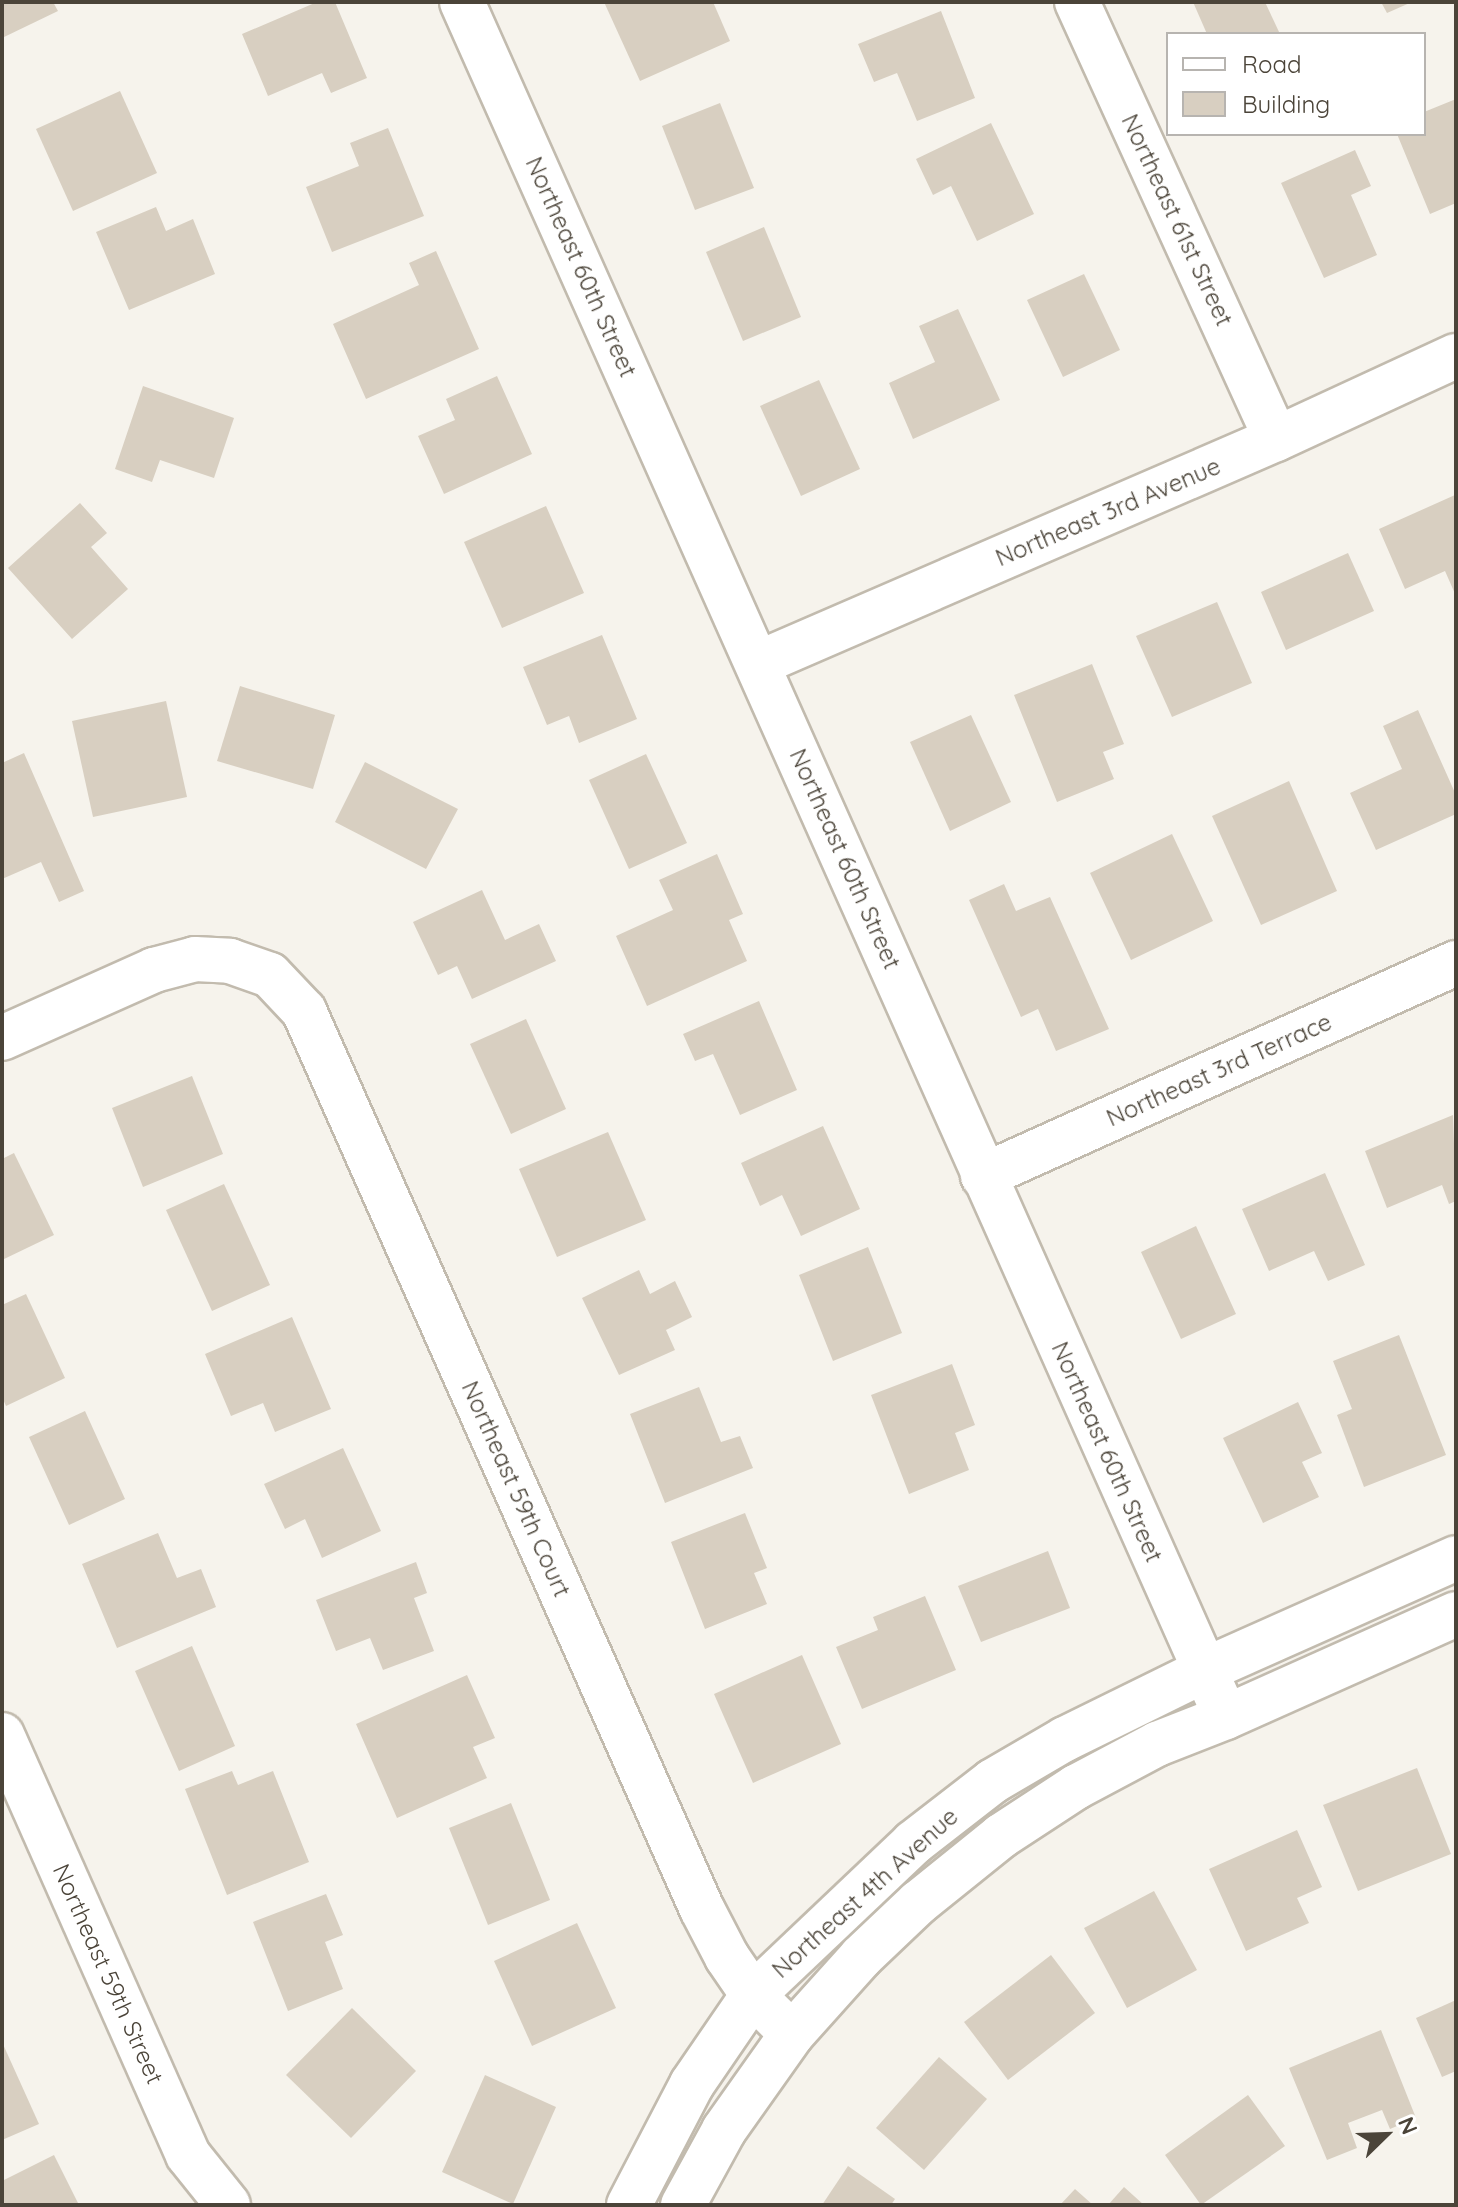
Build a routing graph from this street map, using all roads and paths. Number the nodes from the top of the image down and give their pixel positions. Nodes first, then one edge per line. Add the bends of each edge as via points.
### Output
1 (462, 2) edge
2 (1077, 2) edge
3 (1456, 356) edge
4 (1276, 439) junction
5 (759, 663) junction
6 (1456, 963) edge
7 (2, 1038) edge
8 (983, 1176) junction
9 (1456, 1558) edge
10 (1456, 1614) edge
11 (1205, 1670) junction
12 (1226, 1717) junction
13 (2, 1735) edge
14 (753, 1995) junction
15 (792, 2034) junction
16 (228, 2205) edge
17 (629, 2205) edge
18 (683, 2205) edge

1 - 5 street, Northeast 60th Street
2 - 4 street, Northeast 61st Street
3 - 4 street, Northeast 3rd Avenue
4 - 5 street, Northeast 3rd Avenue
5 - 8 street, Northeast 60th Street
6 - 8 street, Northeast 3rd Terrace
7 - 14 street, Northeast 59th Court via 154,970 195,959 230,961 270,975 304,1011 702,1909
8 - 11 street, Northeast 60th Street
9 - 11 street, Northeast 4th Avenue
10 - 12 street, Northeast 4th Avenue
11 - 12 street, Northeast 60th Street
11 - 14 street, Northeast 4th Avenue via 993,1781 913,1843
12 - 15 street, Northeast 4th Avenue via 1157,1744 1076,1787 1001,1836 861,1957
13 - 16 street, Northeast 59th Street via 188,2155
14 - 15 street, Northeast 59th Court
14 - 17 street, Northeast 4th Avenue via 692,2084
15 - 18 street, Northeast 4th Avenue via 724,2130

